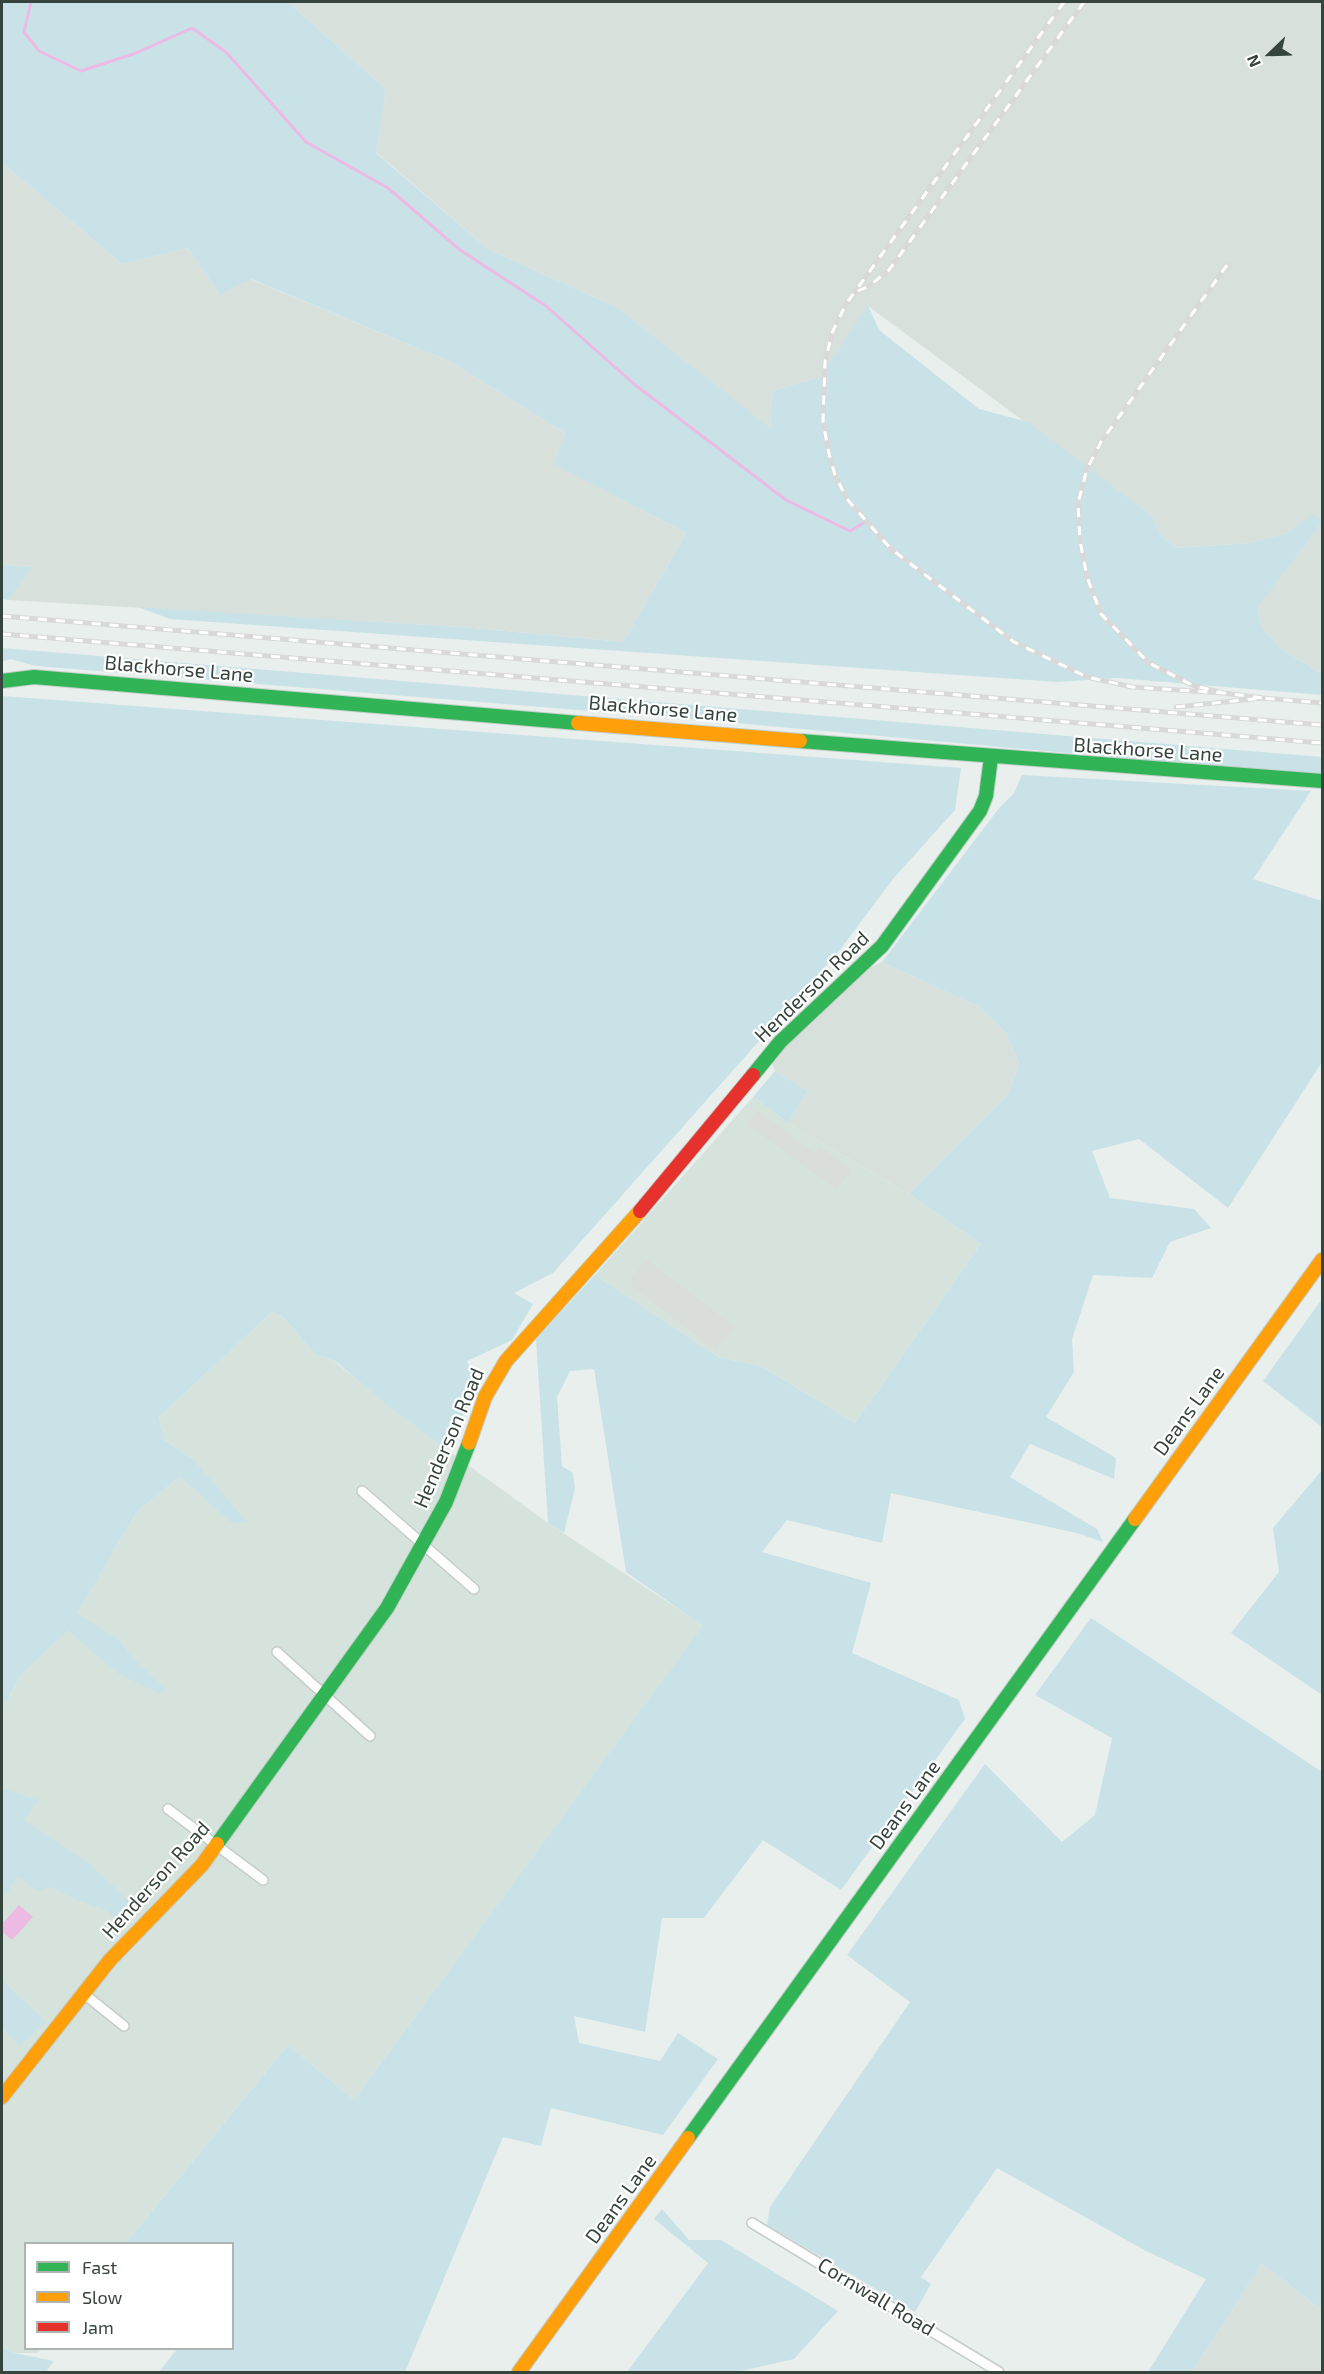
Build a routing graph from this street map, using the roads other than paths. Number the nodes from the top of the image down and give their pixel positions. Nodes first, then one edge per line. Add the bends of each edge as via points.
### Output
1 (2, 681) edge
2 (990, 757) junction
3 (1323, 782) edge
4 (1323, 1260) edge
5 (362, 1491) dead end
6 (423, 1544) junction
7 (474, 1589) dead end
8 (277, 1652) dead end
9 (325, 1696) junction
10 (370, 1736) dead end
11 (168, 1809) dead end
12 (216, 1846) junction
13 (263, 1880) dead end
14 (83, 1993) junction
15 (124, 2026) dead end
16 (2, 2097) edge
17 (752, 2223) dead end
18 (519, 2373) edge
19 (999, 2373) edge

1 - 2 street, Blackhorse Lane via 34,676
2 - 3 street, Blackhorse Lane
2 - 6 street, Henderson Road via 986,796 980,811 882,946 780,1042 667,1182 498,1371 485,1396 458,1476
4 - 18 street, Deans Lane
5 - 6 street
6 - 7 street
6 - 9 street, Henderson Road via 387,1608
8 - 9 street
9 - 10 street
9 - 12 street, Henderson Road
11 - 12 street
12 - 13 street
12 - 14 street, Henderson Road via 135,1931
14 - 15 street
14 - 16 street, Henderson Road
17 - 19 street, Cornwall Road

